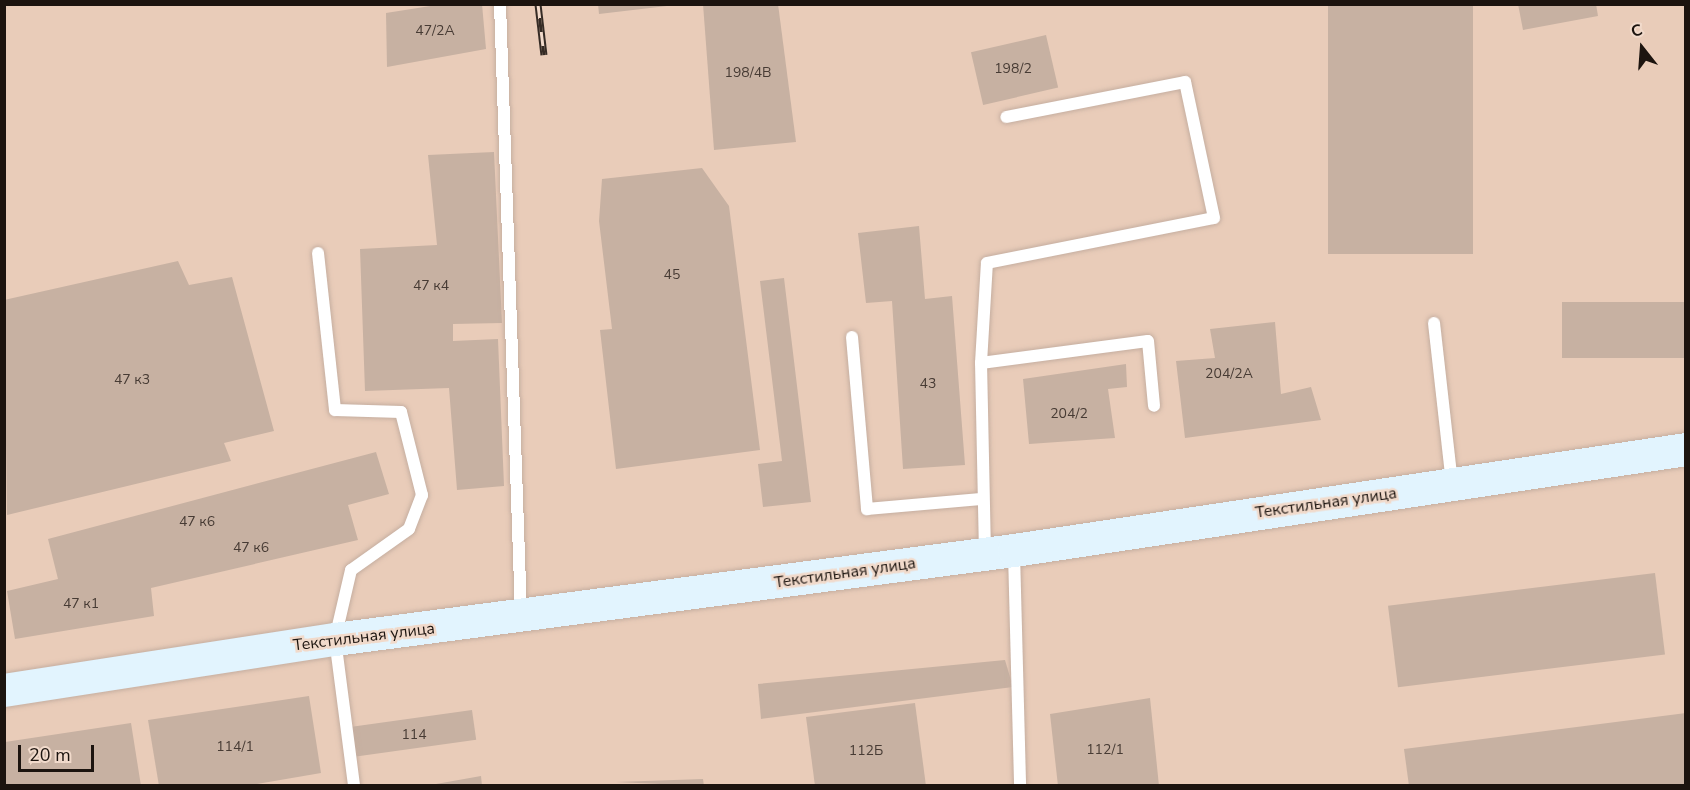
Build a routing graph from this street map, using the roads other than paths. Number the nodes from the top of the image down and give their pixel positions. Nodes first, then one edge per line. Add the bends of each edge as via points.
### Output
1 (500, 4) edge
2 (1006, 117) dead end
3 (318, 253) dead end
4 (1434, 324) dead end
5 (852, 337) dead end
6 (981, 363) junction
7 (1154, 406) dead end
8 (1686, 449) edge
9 (1452, 484) junction
10 (981, 499) junction
11 (999, 552) junction
12 (521, 617) junction
13 (335, 639) junction
14 (4, 690) edge
15 (354, 786) edge
16 (1020, 786) edge

1 - 12 lane
2 - 6 lane via 1185,82 1214,218 987,263
3 - 13 lane via 334,410 400,412 422,495 409,529 351,570
4 - 9 lane
5 - 10 lane via 867,510
6 - 7 lane via 1148,341
6 - 10 lane
8 - 9 main road, Текстильная улица
9 - 11 main road, Текстильная улица
10 - 11 lane
11 - 12 main road, Текстильная улица
11 - 16 lane
12 - 13 main road, Текстильная улица
13 - 14 main road, Текстильная улица
13 - 15 lane

